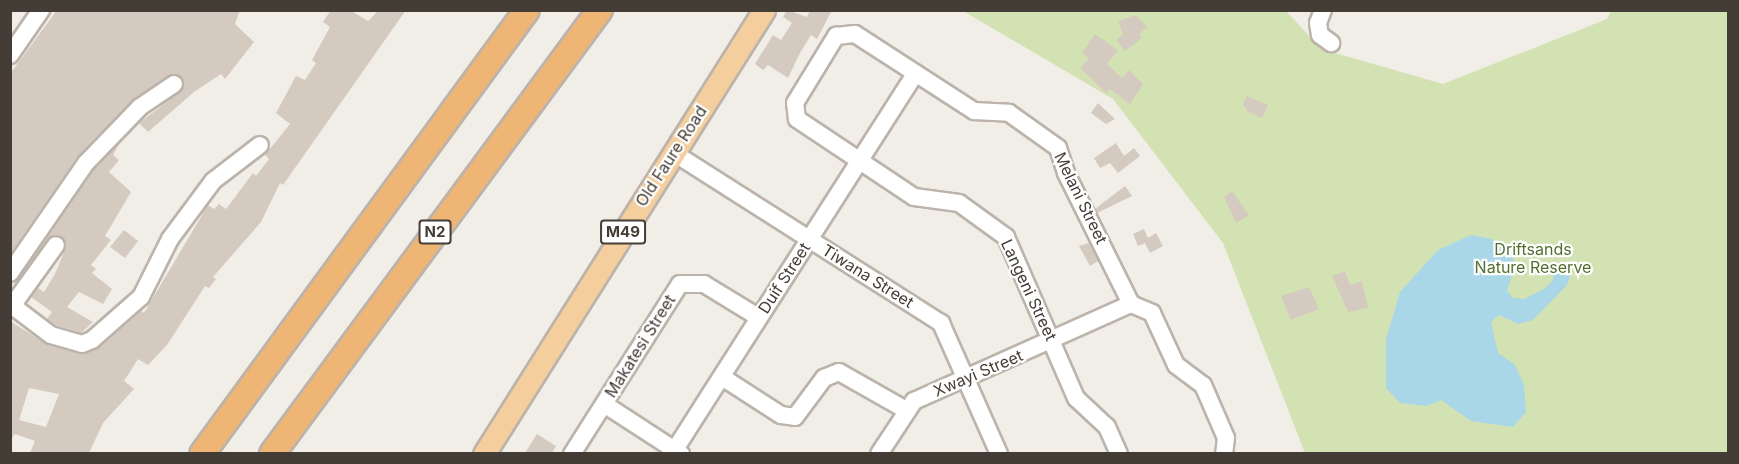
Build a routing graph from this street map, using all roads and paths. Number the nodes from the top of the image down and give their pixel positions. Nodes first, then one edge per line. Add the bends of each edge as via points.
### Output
1 (41, 10) edge
2 (527, 10) edge
3 (600, 10) edge
4 (764, 10) edge
5 (1323, 10) edge
6 (843, 32) joint
7 (1331, 43) dead end
8 (10, 55) edge
9 (916, 73) junction
10 (174, 84) dead end
11 (260, 145) dead end
12 (674, 153) junction
13 (859, 161) junction
14 (809, 239) junction
15 (56, 245) dead end
16 (10, 273) edge
17 (1131, 304) junction
18 (11, 305) edge
19 (758, 317) junction
20 (1054, 340) junction
21 (722, 377) junction
22 (968, 378) junction
23 (604, 405) junction
24 (906, 410) junction
25 (676, 452) edge
26 (885, 452) edge
27 (202, 453) edge
28 (272, 453) edge
29 (484, 453) edge
30 (572, 453) edge
31 (999, 453) edge
32 (1119, 453) edge
33 (1224, 453) edge

1 - 8 street
2 - 27 highway
3 - 28 highway, N2
4 - 12 main road, Old Faure Road / M49
5 - 7 street via 1318,23 1320,35
6 - 9 street, Melani Street via 855,34
6 - 13 street, Langeni Street via 832,40 795,103 795,115
9 - 13 street, Duif Street
9 - 17 street, Melani Street via 974,111 1012,115 1058,148 1066,173
10 - 16 street via 140,107 86,163
11 - 18 street via 213,181 170,239 141,297 92,340 78,343 51,334
12 - 14 street, Tiwana Street
12 - 29 main road, Old Faure Road / M49
13 - 14 street, Duif Street
13 - 20 street, Langeni Street via 914,196 962,204 1006,237
14 - 19 street, Duif Street
14 - 22 street, Tiwana Street via 941,323
15 - 18 street
17 - 20 street, Xwayi Street
17 - 33 street via 1154,315 1176,365 1203,385 1224,434
19 - 21 street, Duif Street
19 - 23 street, Makatesi Street via 704,284 680,284
20 - 22 street, Xwayi Street
20 - 32 street, Langeni Street via 1079,404 1107,426
21 - 24 street via 781,415 795,417 824,378 839,372
21 - 25 street, Duif Street
22 - 24 street, Xwayi Street via 918,399
22 - 31 street, Tiwana Street
23 - 25 street
23 - 30 street, Makatesi Street
24 - 26 street, Xwayi Street

